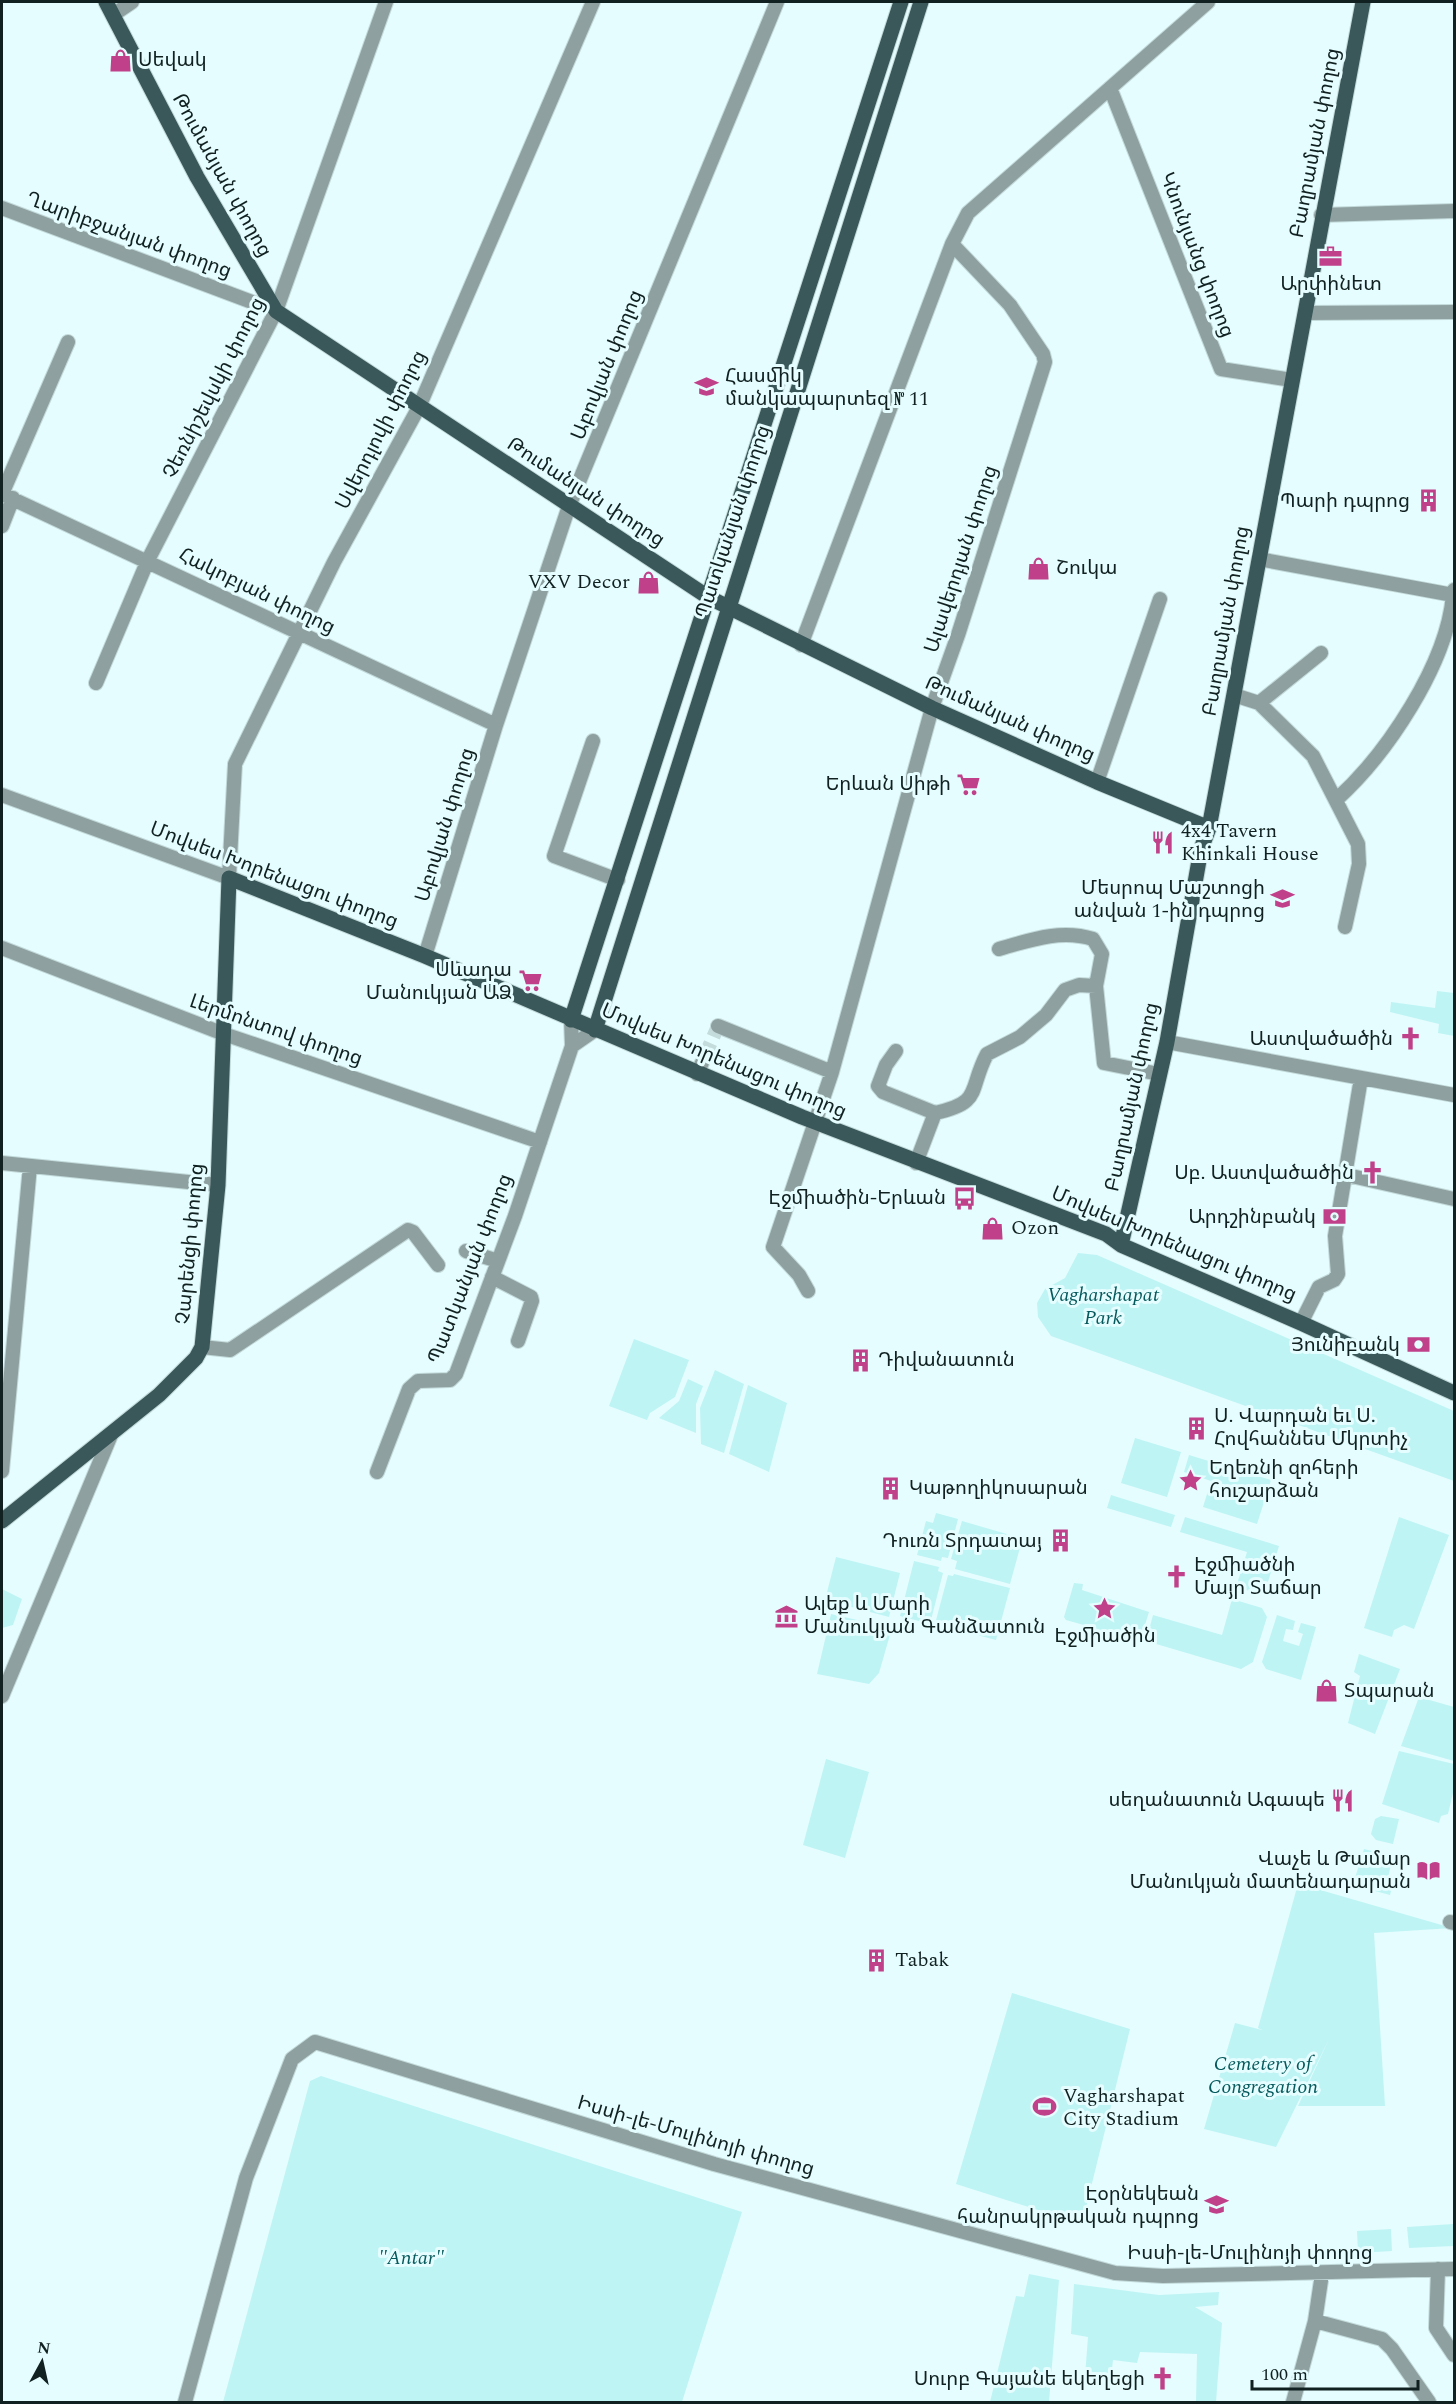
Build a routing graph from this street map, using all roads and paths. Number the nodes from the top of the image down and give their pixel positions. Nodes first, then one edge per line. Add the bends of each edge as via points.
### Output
1 (132, 2) edge
2 (386, 2) edge
3 (593, 2) edge
4 (777, 2) edge
5 (901, 2) edge
6 (921, 2) edge
7 (1208, 2) edge
8 (1363, 2) edge
9 (109, 8) edge
10 (882, 61) junction
11 (900, 67) junction
12 (1110, 88) junction
13 (2, 208) edge
14 (1455, 211) edge
15 (1321, 215) junction
16 (951, 244) junction
17 (276, 311) junction
18 (1455, 312) edge
19 (1305, 313) junction
20 (68, 342) dead end
21 (1292, 380) junction
22 (419, 407) junction
23 (5, 495) edge
24 (569, 506) junction
25 (2, 526) edge
26 (1259, 559) junction
27 (148, 560) junction
28 (1454, 592) edge
29 (708, 597) junction
30 (1160, 599) dead end
31 (728, 608) junction
32 (300, 634) junction
33 (801, 645) junction
34 (1321, 653) dead end
35 (96, 683) dead end
36 (1234, 695) junction
37 (1259, 703) junction
38 (932, 708) junction
39 (496, 725) junction
40 (593, 741) dead end
41 (1097, 782) junction
42 (2, 795) edge
43 (1336, 800) junction
44 (1209, 828) junction
45 (229, 878) junction
46 (618, 880) junction
47 (1345, 927) dead end
48 (2, 948) edge
49 (999, 949) dead end
50 (425, 956) junction
51 (1096, 986) junction
52 (571, 1020) junction
53 (718, 1026) dead end
54 (595, 1030) junction
55 (224, 1034) junction
56 (1167, 1042) junction
57 (572, 1046) junction
58 (896, 1051) dead end
59 (705, 1056) tunnel mouth
60 (832, 1072) junction
61 (697, 1074) junction
62 (1159, 1074) junction
63 (1361, 1078) junction
64 (1455, 1095) edge
65 (935, 1113) junction
66 (816, 1123) junction
67 (540, 1142) junction
68 (2, 1163) edge
69 (916, 1163) junction
70 (30, 1166) junction
71 (1347, 1175) junction
72 (218, 1185) junction
73 (1455, 1199) edge
74 (1121, 1245) junction
75 (466, 1251) dead end
76 (498, 1261) junction
77 (438, 1265) dead end
78 (492, 1277) junction
79 (808, 1291) dead end
80 (1301, 1323) junction
81 (518, 1341) dead end
82 (202, 1347) junction
83 (1424, 1379) junction
84 (1455, 1380) edge
85 (1455, 1393) edge
86 (111, 1435) junction
87 (2, 1471) edge
88 (377, 1472) dead end
89 (2, 1521) edge
90 (2, 1696) edge
91 (1438, 2269) junction
92 (1455, 2269) edge
93 (1322, 2274) junction
94 (1315, 2321) junction
95 (1455, 2355) edge
96 (185, 2403) edge
97 (1293, 2403) edge
98 (1429, 2403) edge

1 - 9 street
2 - 17 street, Չեռնիշեվսկի փողոց
3 - 22 street, Սվերդլովի փողոց
4 - 24 street, Աբովյան փողոց
5 - 10 main road, Պատկանյան փողոց
6 - 11 main road, Պատկանյան փողոց
7 - 12 street
8 - 15 main road, Բաղրամյան փողոց
9 - 17 main road, Թումանյան փողոց via 197,177
10 - 11 main road
10 - 29 main road, Պատկանյան փողոց
11 - 31 main road, Պատկանյան փողոց
12 - 16 street via 968,213
12 - 21 street, Կնունյանց փողոց via 1221,369
13 - 17 street, Ղարիբջանյան փողոց
14 - 15 street
15 - 19 main road, Բաղրամյան փողոց
16 - 33 street
16 - 38 street, Ալավերդյան փողոց via 1010,305 1045,362
17 - 22 main road, Թումանյան փողոց
17 - 27 street, Չեռնիշեվսկի փողոց
18 - 19 street
19 - 21 main road, Բաղրամյան փողոց
20 - 23 street
21 - 26 main road, Բաղրամյան փողոց
22 - 24 main road, Թումանյան փողոց
22 - 32 street, Սվերդլովի փողոց via 334,562
23 - 25 street
23 - 27 street, Հակոբյան փողոց
24 - 29 main road, Թումանյան փողոց
24 - 39 street, Աբովյան փողոց
26 - 28 street
26 - 36 main road, Բաղրամյան փողոց
27 - 32 street, Հակոբյան փողոց
27 - 35 street, Չեռնիշեվսկի փողոց
28 - 43 street via 1437,657 1419,695 1353,785
29 - 31 main road, Թումանյան փողոց
29 - 46 main road, Պատկանյան փողոց
30 - 41 street
31 - 33 main road, Թումանյան փողոց
31 - 54 main road, Պատկանյան փողոց
32 - 39 street, Հակոբյան փողոց
32 - 45 street, Սվերդլովի փողոց via 235,764
33 - 38 main road, Թումանյան փողոց
34 - 37 street
36 - 37 street
36 - 44 main road, Բաղրամյան փողոց
37 - 43 street via 1313,756
38 - 41 main road, Թումանյան փողոց
38 - 60 street, Ալավերդյան փողոց
39 - 50 street, Աբովյան փողոց
40 - 46 street via 554,856
41 - 44 main road, Թումանյան փողոց
42 - 45 street, Մովսես Խորենացու փողոց
43 - 47 street via 1358,844 1359,864
44 - 56 main road, Բաղրամյան փողոց via 1201,849
45 - 50 main road, Մովսես Խորենացու փողոց
45 - 55 main road, Չարենցի փողոց
46 - 52 main road, Պատկանյան փողոց
48 - 55 street, Լերմոնտով փողոց
49 - 51 street via 1050,936 1093,939 1102,954
50 - 52 main road, Մովսես Խորենացու փողոց
51 - 62 street via 1104,1063
51 - 65 street via 1079,985 1065,990 1046,1015 1020,1037 987,1054 971,1098 953,1109
52 - 54 main road, Մովսես Խորենացու փողոց
52 - 57 street, Պատկանյան փողոց
53 - 60 street
54 - 57 street
54 - 61 main road, Մովսես Խորենացու փողոց
55 - 67 street, Լերմոնտով փողոց
55 - 72 main road, Չարենցի փողոց
56 - 62 main road, Բաղրամյան փողոց
56 - 63 street
57 - 67 street, Պատկանյան փողոց
58 - 65 street via 878,1086 883,1092
59 - 61 street
60 - 66 street, Ալավերդյան փողոց
61 - 66 main road, Մովսես Խորենացու փողոց
62 - 74 main road, Բաղրամյան փողոց
63 - 64 street
63 - 71 street
65 - 69 street
66 - 69 main road, Մովսես Խորենացու փողոց
66 - 79 street, Ալավերդյան փողոց via 773,1247
67 - 76 street, Պատկանյան փողոց
68 - 70 street
69 - 74 main road, Մովսես Խորենացու փողոց via 1106,1234
70 - 72 street
70 - 87 street
71 - 73 street
71 - 80 street via 1335,1236 1338,1274 1319,1287
72 - 82 main road, Չարենցի փողոց
74 - 80 main road, Մովսես Խորենացու փողոց
75 - 76 street
76 - 78 street, Պատկանյան փողոց
77 - 82 street via 408,1230 230,1350
78 - 81 street via 531,1297
78 - 88 street, Պատկանյան փողոց via 456,1374 450,1380 418,1381 409,1389
80 - 83 main road, Մովսես Խորենացու փողոց
82 - 86 main road, Չարենցի փողոց via 159,1395
83 - 84 main road, Մովսես Խորենացու փողոց
83 - 85 main road, Մովսես Խորենացու փողոց
86 - 89 main road, Չարենցի փողոց
86 - 90 street
91 - 92 street, Իսսի-լե-Մուլինոյի փողոց
91 - 93 street, Իսսի-լե-Մուլինոյի փողոց
91 - 95 street via 1436,2328
93 - 94 street
93 - 96 street, Իսսի-լե-Մուլինոյի փողոց via 1163,2277 1115,2272 714,2164 315,2042 292,2059 246,2178
94 - 97 street
94 - 98 street via 1382,2339

